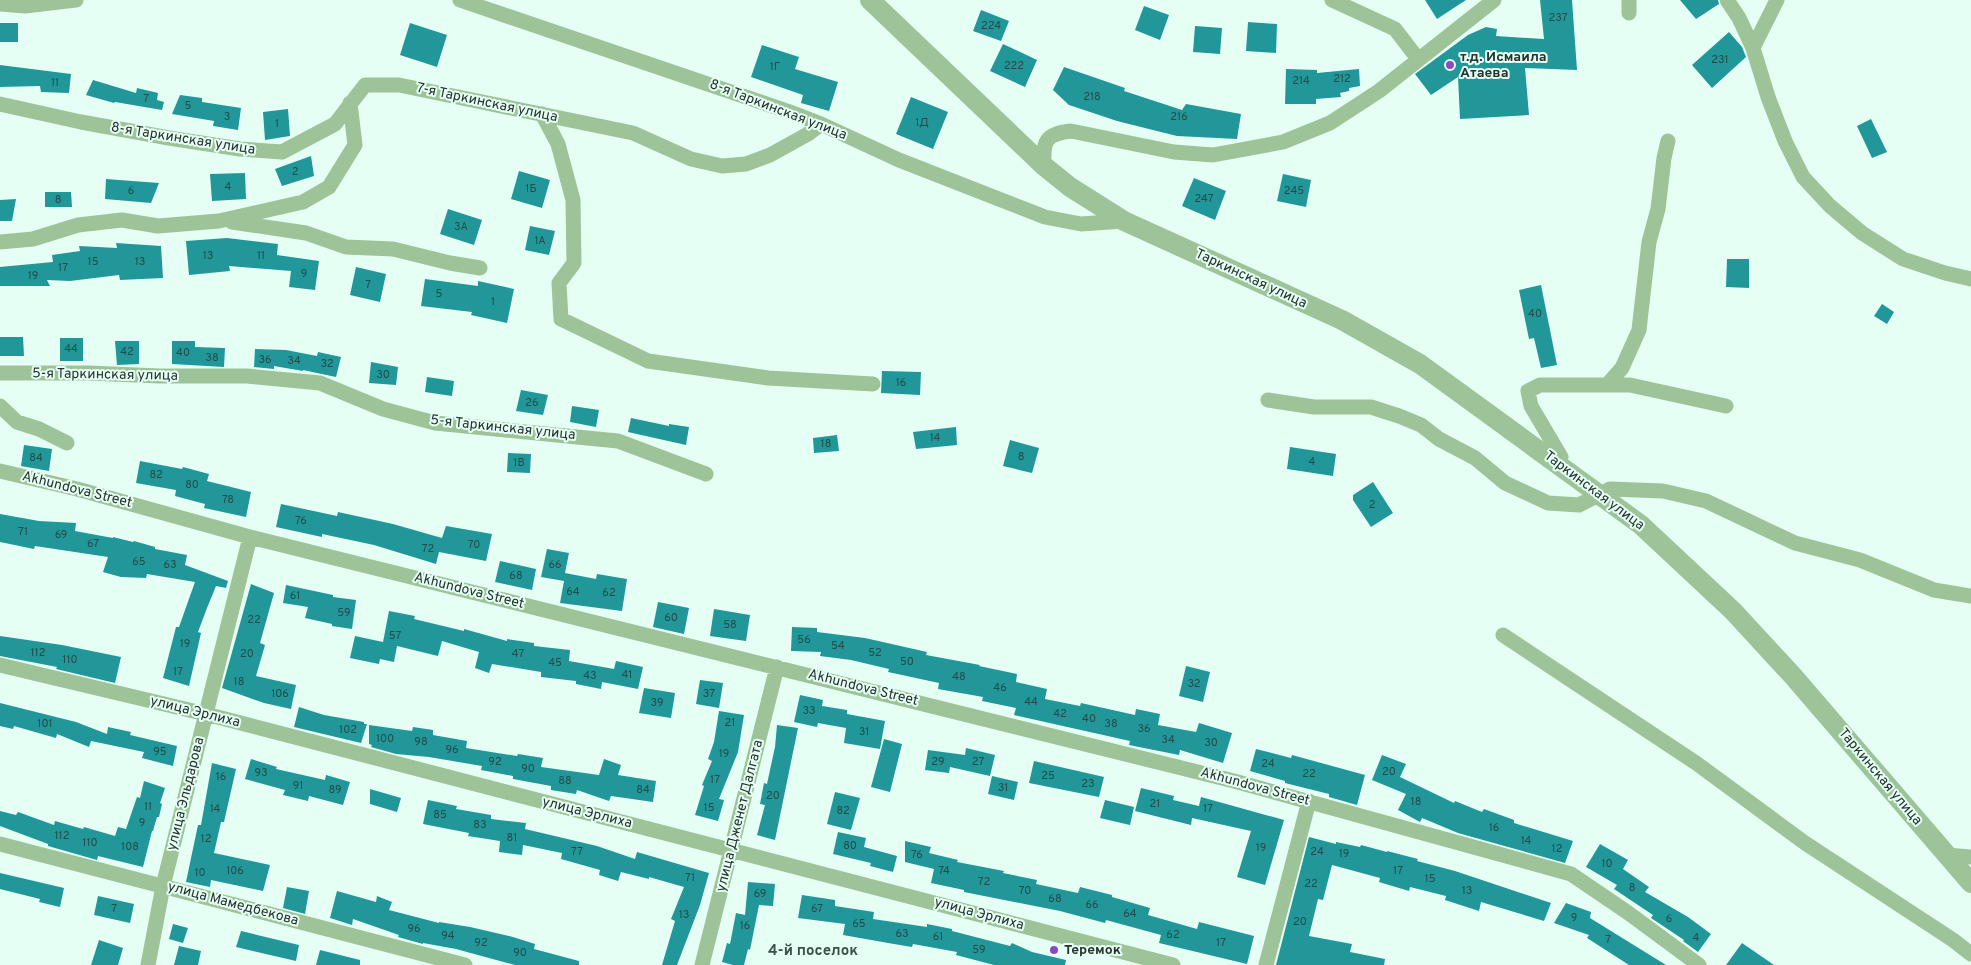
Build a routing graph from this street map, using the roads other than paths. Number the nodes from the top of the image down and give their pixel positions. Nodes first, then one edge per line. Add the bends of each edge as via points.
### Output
1 (76, 0) edge
2 (460, 0) edge
3 (870, 0) edge
4 (1332, 0) edge
5 (1494, 0) edge
6 (1727, 0) edge
7 (1776, 0) edge
8 (0, 4) edge
9 (1753, 48) junction
10 (1418, 59) junction
11 (350, 103) junction
12 (0, 104) edge
13 (542, 114) junction
14 (821, 124) junction
15 (1668, 141) dead end
16 (1044, 166) junction
17 (219, 221) junction
18 (1124, 221) junction
19 (0, 242) edge
20 (480, 268) dead end
21 (1971, 279) edge
22 (0, 373) edge
23 (873, 384) dead end
24 (1607, 385) junction
25 (1268, 400) dead end
26 (0, 406) edge
27 (1726, 406) dead end
28 (66, 443) dead end
29 (1557, 462) junction
30 (0, 471) edge
31 (706, 474) dead end
32 (250, 537) junction
33 (1971, 596) edge
34 (1503, 635) dead end
35 (0, 665) edge
36 (777, 667) junction
37 (206, 714) junction
38 (1309, 801) junction
39 (0, 844) edge
40 (731, 850) junction
41 (1946, 855) junction
42 (1971, 856) edge
43 (1971, 883) edge
44 (163, 886) junction
45 (1971, 954) edge
46 (148, 965) edge
47 (465, 965) edge
48 (702, 965) edge
49 (1173, 965) edge
50 (1266, 965) edge
51 (1699, 965) edge

1 - 8 street via 26,6
2 - 14 street, 8-я Таркинская улица
3 - 16 street, Таркинская улица
4 - 10 street via 1395,29
5 - 10 street
6 - 9 street
7 - 9 street
9 - 21 street via 1785,141 1803,177 1862,233 1903,259
10 - 16 street via 1330,123 1283,142 1213,155 1166,150 1071,131 1055,133 1046,141
11 - 12 street, 8-я Таркинская улица via 335,124 282,152 169,138
11 - 13 street, 7-я Таркинская улица via 364,85 399,85
11 - 17 street via 355,145 329,187 303,202
13 - 14 street, 7-я Таркинская улица via 633,133 691,159 722,166 746,164 770,155
13 - 23 street via 558,144 573,200 574,263 559,283 561,319 648,361 768,378
14 - 18 street, 8-я Таркинская улица via 899,160 1045,217 1081,224
15 - 24 street via 1658,209 1649,242 1639,330 1622,368
16 - 18 street, Таркинская улица via 1070,187
17 - 19 street via 158,226 122,220 78,225 33,239
17 - 20 street via 306,233 346,246 392,249
18 - 29 street, Таркинская улица via 1342,320 1420,364
22 - 31 street, 5-я Таркинская улица via 247,376 320,383 383,409 435,423 618,441
24 - 27 street via 1630,385
24 - 29 street via 1540,385 1528,392 1531,406 1561,457
25 - 33 street via 1314,408 1371,407 1399,416 1421,425 1475,458 1505,483 1548,503 1579,505 1610,489 1663,491 1706,501 1795,543 1860,560 1934,590
26 - 28 street via 17,422
29 - 41 street, Таркинская улица via 1641,525 1733,612 1793,676
30 - 32 street, Akhundova Street
32 - 36 street, Akhundova Street
32 - 37 street, улица Эльдарова
34 - 45 street
35 - 37 street, улица Эрлиха
36 - 38 street, Akhundova Street
36 - 40 street, улица Дженет Далгата
37 - 40 street, улица Эрлиха
37 - 44 street, улица Эльдарова
38 - 50 street
38 - 51 street, Akhundova Street via 1571,874
39 - 44 street, улица Мамедбекова
40 - 48 street, улица Дженет Далгата
40 - 49 street, улица Эрлиха
41 - 42 street
41 - 43 street, Таркинская улица
44 - 46 street, улица Эльдарова
44 - 47 street, улица Мамедбекова

